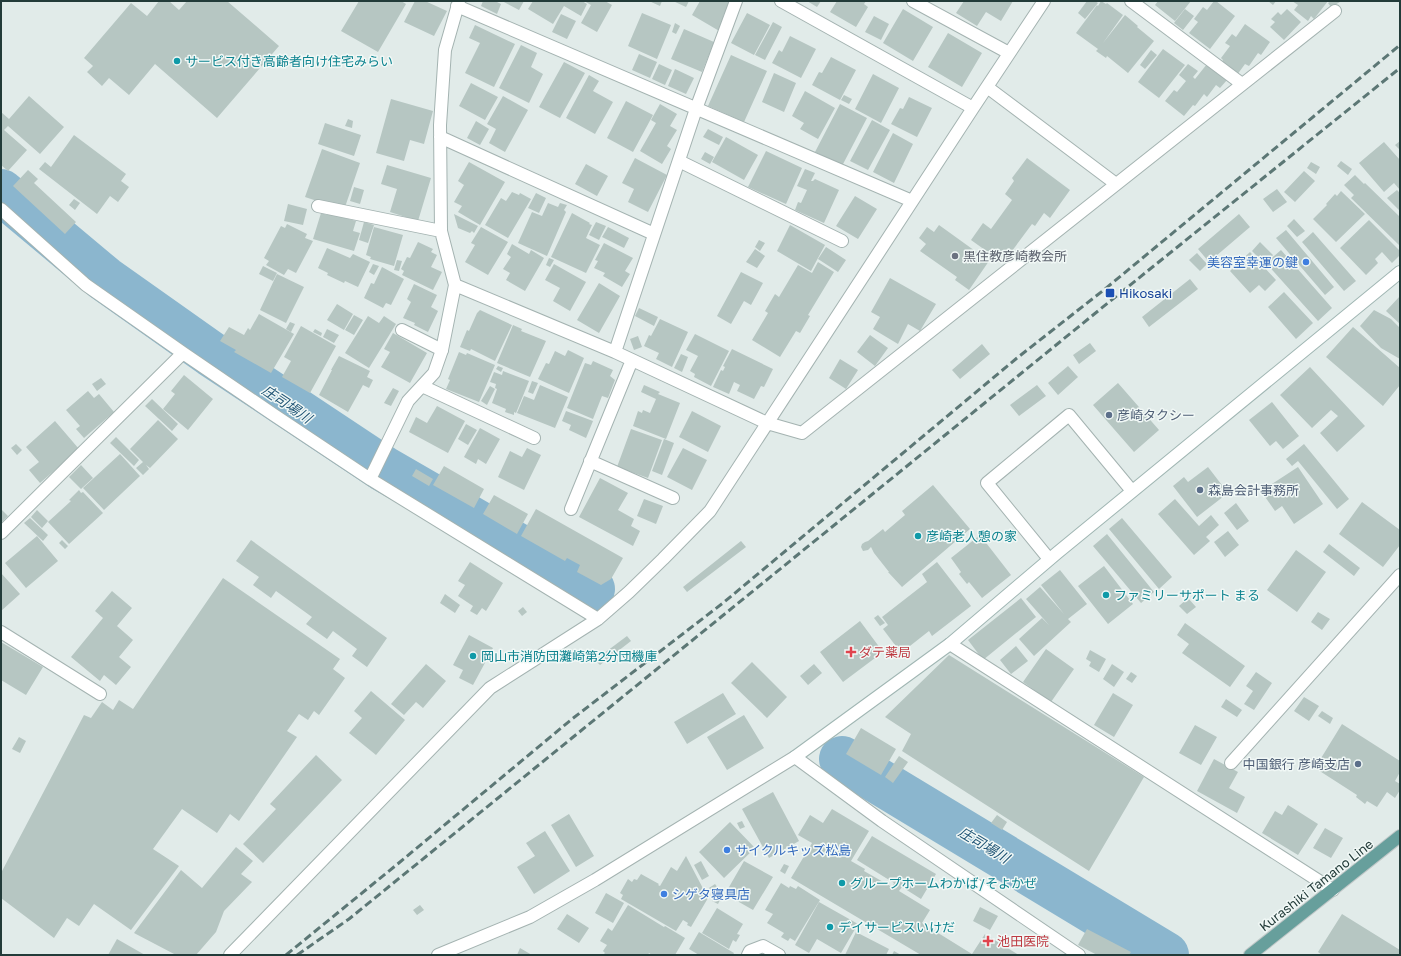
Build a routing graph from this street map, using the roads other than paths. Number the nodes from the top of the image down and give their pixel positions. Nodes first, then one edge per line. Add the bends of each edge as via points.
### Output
1 (736, 1) edge
2 (781, 1) edge
3 (913, 1) edge
4 (1044, 1) edge
5 (1131, 1) edge
6 (458, 4) edge
7 (1335, 11) dead end
8 (1009, 53) junction
9 (1242, 84) junction
10 (987, 87) junction
11 (973, 108) junction
12 (696, 109) junction
13 (440, 136) junction
14 (679, 161) junction
15 (1116, 184) junction
16 (912, 201) junction
17 (318, 206) dead end
18 (1, 209) edge
19 (441, 231) junction
20 (654, 234) junction
21 (842, 241) dead end
22 (1400, 272) edge
23 (455, 285) junction
24 (402, 330) dead end
25 (442, 350) junction
26 (615, 352) junction
27 (183, 353) junction
28 (632, 360) junction
29 (422, 386) junction
30 (767, 423) junction
31 (534, 438) dead end
32 (590, 461) junction
33 (370, 479) junction
34 (1132, 491) junction
35 (673, 498) dead end
36 (571, 509) dead end
37 (1, 533) edge
38 (1049, 559) junction
39 (1400, 576) edge
40 (598, 619) junction
41 (1, 632) edge
42 (950, 644) junction
43 (100, 694) dead end
44 (795, 757) junction
45 (1231, 763) dead end
46 (1400, 836) edge
47 (1333, 890) junction
48 (230, 955) edge
49 (438, 955) edge
50 (748, 955) edge
51 (779, 955) edge
52 (1079, 955) edge
53 (1250, 955) edge

1 - 12 street
2 - 11 street
3 - 8 street
4 - 8 street
5 - 9 street
6 - 12 street
6 - 13 street via 445,50
7 - 9 street
8 - 10 street
9 - 15 street
10 - 11 street
10 - 15 street
11 - 16 street
12 - 14 street
12 - 16 street
13 - 19 street
13 - 20 street
14 - 20 street
14 - 21 street
15 - 30 street via 802,433
16 - 30 street
17 - 19 street
18 - 27 street via 86,285
19 - 23 street
20 - 26 street
22 - 34 street
23 - 25 street
23 - 26 street
24 - 25 street
25 - 29 street via 434,373
26 - 28 street
27 - 33 street
27 - 37 street
28 - 30 street
28 - 32 street
29 - 31 street
29 - 33 street via 408,401
30 - 40 street via 710,511 635,587
32 - 35 street
32 - 36 street
33 - 40 street
34 - 38 street
34 - 38 street via 1069,415 987,483
38 - 42 street
39 - 45 street
40 - 48 street via 490,688
41 - 43 street
42 - 44 street
42 - 47 street
44 - 49 street via 530,917
44 - 52 street via 882,821
46 - 47 main road, Kurashiki Tamano Line
47 - 53 main road, Kurashiki Tamano Line
50 - 51 street via 750,951 763,946

